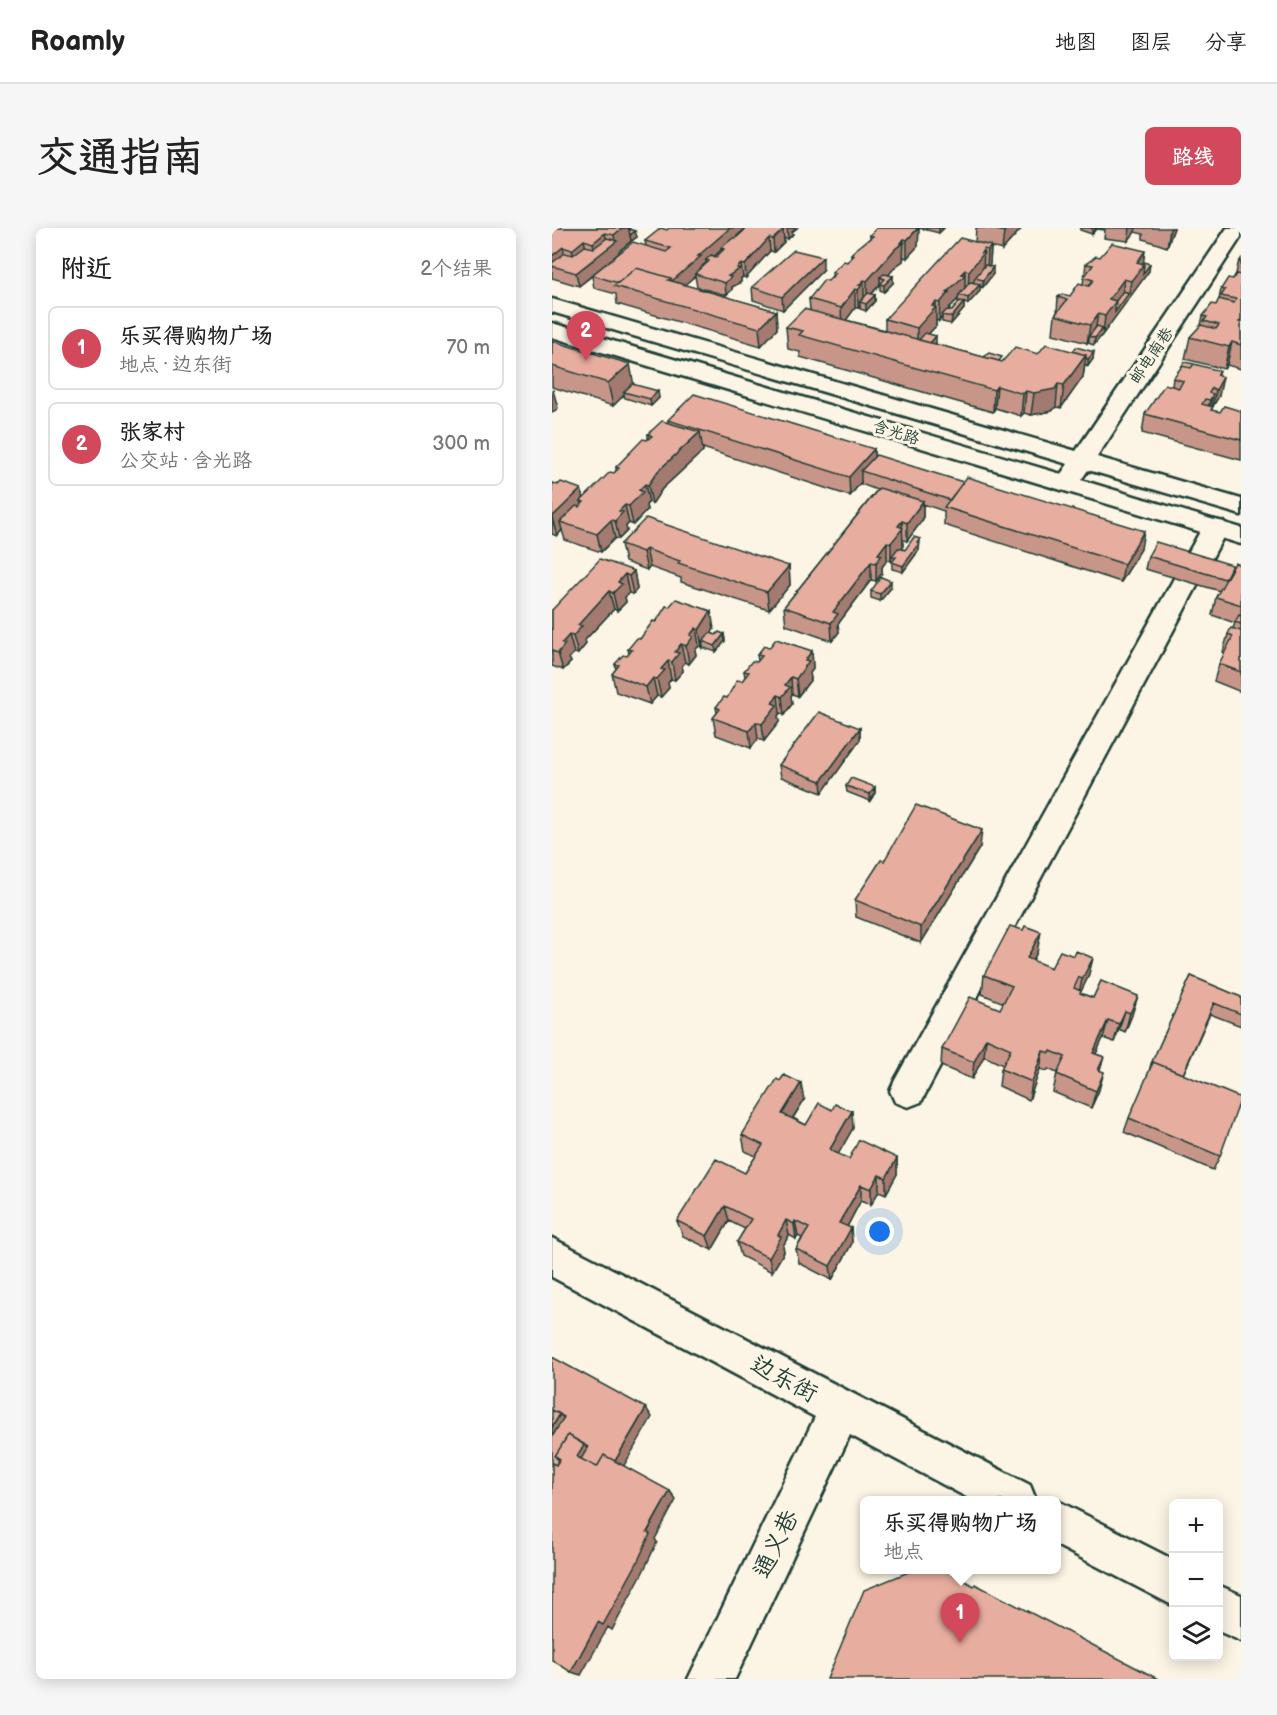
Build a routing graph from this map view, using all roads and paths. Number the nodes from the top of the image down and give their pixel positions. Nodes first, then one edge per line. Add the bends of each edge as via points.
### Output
1 (1237, 228) edge
2 (552, 305) edge
3 (552, 330) edge
4 (1082, 460) junction
5 (1067, 484) junction
6 (1241, 507) edge
7 (1228, 532) edge
8 (909, 1091) dead end
9 (552, 1257) edge
10 (841, 1409) junction
11 (1007, 1496) edge
12 (1061, 1525) edge
13 (1169, 1582) edge
14 (1223, 1610) edge
15 (1241, 1619) edge
16 (711, 1679) edge

1 - 4 street, 邮电南巷
2 - 4 street, 含光路
3 - 5 street, 含光路
4 - 5 street, 邮电南巷
4 - 6 street, 含光路
5 - 7 street, 含光路
7 - 8 street
9 - 10 street, 边东街
10 - 11 street, 边东街
10 - 16 street, 通义巷
12 - 13 street
14 - 15 street

